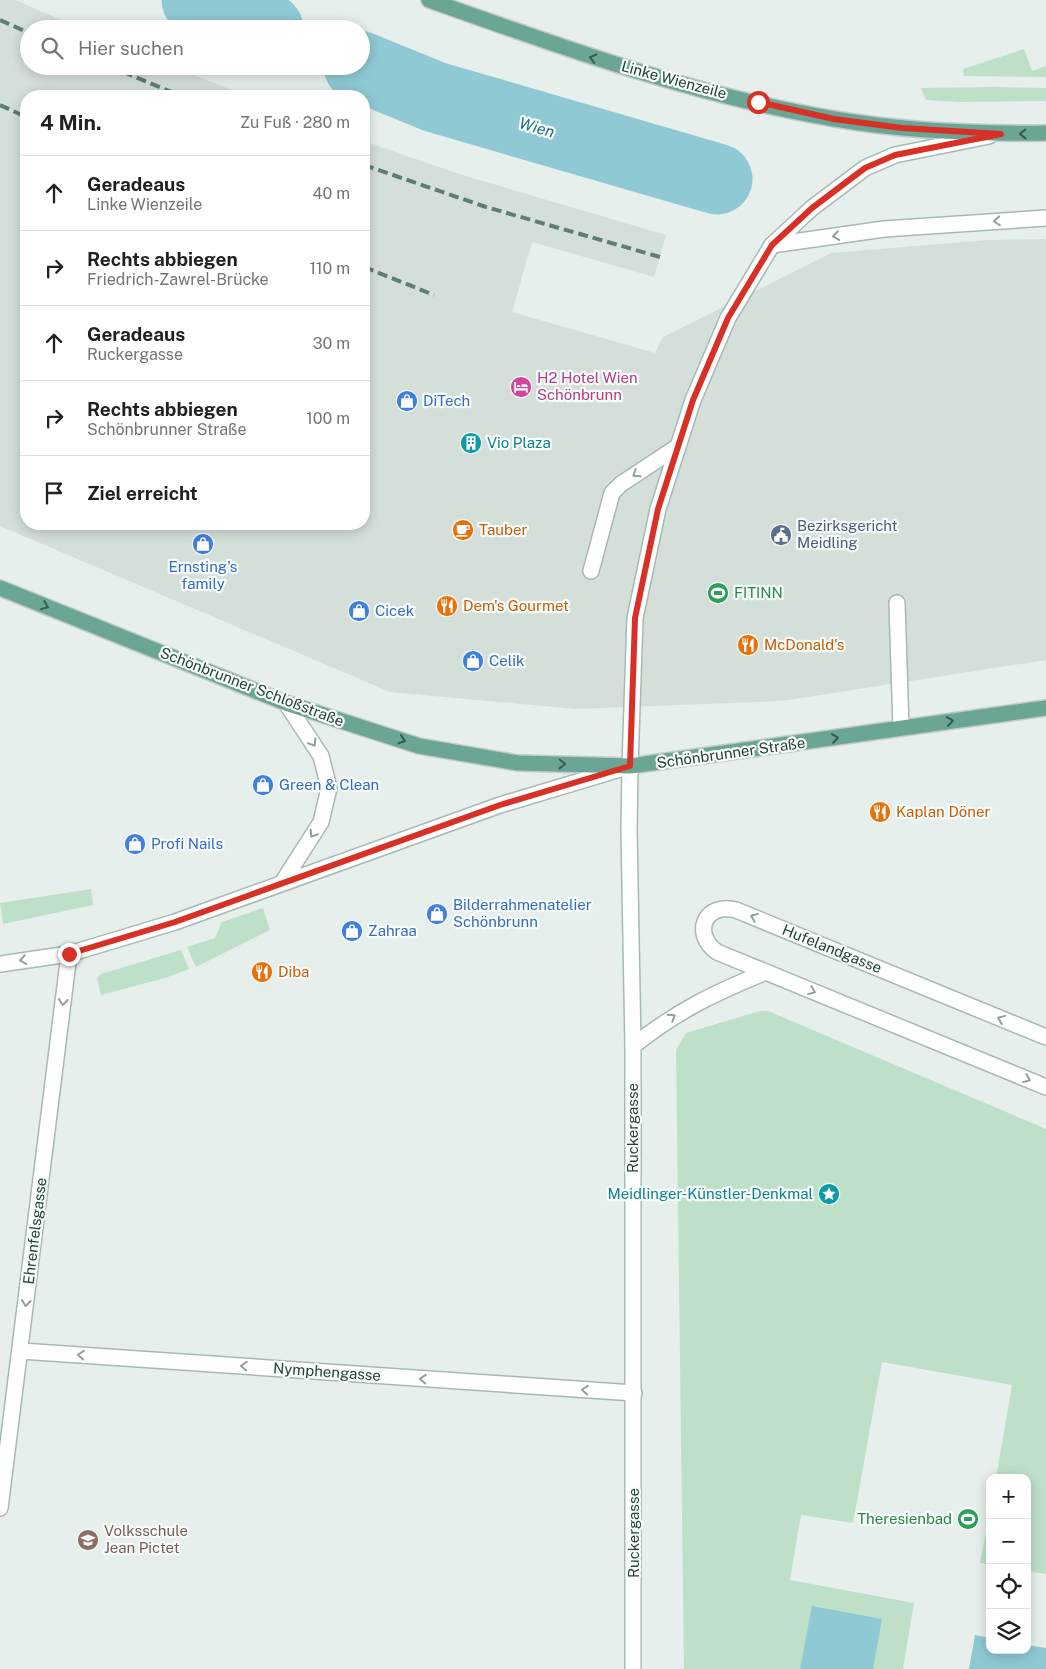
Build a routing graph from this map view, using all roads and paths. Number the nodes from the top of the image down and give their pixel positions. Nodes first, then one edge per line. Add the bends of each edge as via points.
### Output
1 (429, 0) edge
2 (1046, 133) edge
3 (1001, 134) junction
4 (1046, 218) edge
5 (772, 245) junction
6 (677, 447) junction
7 (591, 571) dead end
8 (0, 588) edge
9 (897, 603) dead end
10 (286, 703) junction
11 (1046, 708) edge
12 (901, 728) junction
13 (630, 766) junction
14 (282, 883) junction
15 (69, 954) junction
16 (0, 964) edge
17 (766, 972) junction
18 (1046, 1037) edge
19 (633, 1046) junction
20 (1046, 1087) edge
21 (21, 1351) junction
22 (634, 1393) junction
23 (0, 1508) edge
24 (633, 1669) edge

3 -> 1 main road, Linke Wienzeile via 902,128 834,119 758,102 581,54
2 -> 3 main road, Linke Wienzeile
3 - 5 street, Ruckergasse via 895,155 865,168 812,208
4 -> 5 street via 884,229
5 - 6 street, Ruckergasse via 728,318
6 -> 7 street via 612,493
6 - 13 street, Ruckergasse via 658,509 635,618
8 -> 10 main road, Schönbrunner Schloßstraße
9 - 12 street
10 -> 13 main road, Schönbrunner Schloßstraße via 419,746 518,763
10 -> 14 street via 321,756 329,788 321,822
12 -> 11 main road, Schönbrunner Straße
13 -> 12 main road, Schönbrunner Straße
13 - 14 street, Schönbrunner Straße via 500,805
13 - 19 street, Ruckergasse
14 - 15 street, Schönbrunner Straße via 175,922
15 -> 16 street, Schönbrunner Straße
15 -> 21 street, Ehrenfelsgasse
18 -> 17 street, Hufelandgasse via 736,910 724,907 711,912 704,926 708,945
19 -> 17 street via 688,1007
17 -> 20 street, Hufelandgasse
19 - 22 street, Ruckergasse
22 -> 21 street, Nymphengasse
21 - 23 street, Ehrenfelsgasse
22 - 24 street, Ruckergasse

